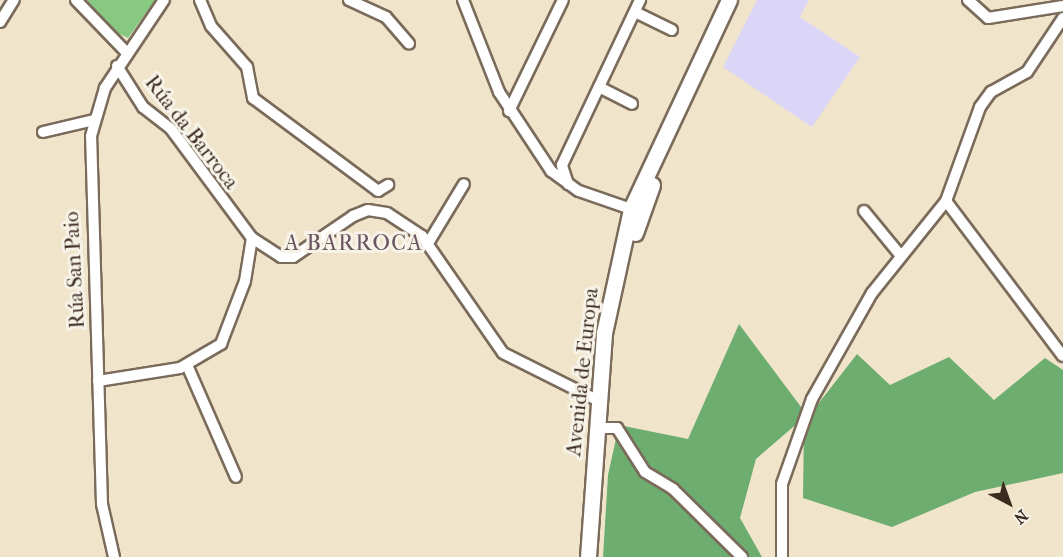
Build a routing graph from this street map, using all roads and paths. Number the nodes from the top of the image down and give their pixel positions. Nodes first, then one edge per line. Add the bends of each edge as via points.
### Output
1 (14, 0) edge
2 (76, 0) edge
3 (164, 0) edge
4 (201, 0) edge
5 (349, 0) edge
6 (463, 0) edge
7 (563, 0) edge
8 (640, 0) edge
9 (729, 0) edge
10 (739, 0) edge
11 (968, 0) edge
12 (1063, 6) edge
13 (634, 12) junction
14 (1063, 18) edge
15 (0, 22) edge
16 (672, 30) dead end
17 (1059, 35) edge
18 (410, 43) dead end
19 (127, 53) junction
20 (117, 66) junction
21 (598, 87) junction
22 (632, 104) dead end
23 (510, 111) junction
24 (94, 120) junction
25 (43, 132) dead end
26 (546, 164) junction
27 (562, 165) junction
28 (464, 184) dead end
29 (568, 184) junction
30 (388, 185) dead end
31 (946, 201) junction
32 (631, 209) junction
33 (864, 211) dead end
34 (252, 238) junction
35 (428, 245) junction
36 (901, 256) junction
37 (1063, 356) edge
38 (187, 365) junction
39 (99, 381) junction
40 (597, 400) junction
41 (604, 428) junction
42 (236, 477) dead end
43 (114, 557) edge
44 (588, 557) edge
45 (597, 557) edge
46 (742, 557) edge
47 (782, 557) edge

1 - 15 street
2 - 19 street
3 - 19 street, Rúa San Paio
4 - 30 street via 211,27 247,67 253,98 378,190
5 - 18 street via 378,11
6 - 23 street
7 - 23 street
8 - 13 street
9 - 32 main road, Avenida de Europa
10 - 41 main road, Avenida de Europa via 639,218 617,309
11 - 12 street via 988,18
13 - 16 street
13 - 21 street
14 - 17 street
17 - 31 street via 1027,72 991,92 980,107
19 - 20 street, Rúa San Paio
20 - 24 street, Rúa San Paio
20 - 34 street, Rúa da Barroca via 143,107 171,129
21 - 22 street
21 - 27 street
23 - 26 street
24 - 25 street
24 - 39 street, Rúa San Paio via 89,175
26 - 27 street
26 - 29 street
27 - 29 street
28 - 35 street
29 - 32 street
31 - 36 street
31 - 37 street
32 - 40 main road, Avenida de Europa via 604,333
33 - 36 street
34 - 35 street, Rúa da Barroca via 282,257 293,257 368,210 410,225
34 - 38 street via 245,280 223,341
35 - 40 street, Rúa da Barroca via 503,353
36 - 47 street via 864,307 842,354 812,399 782,484
38 - 39 street
38 - 42 street
39 - 43 street, Rúa San Paio via 102,504
40 - 44 main road, Avenida de Europa
41 - 45 main road, Avenida de Europa
41 - 46 street, Avenida de Europa via 616,428 645,472 673,489

